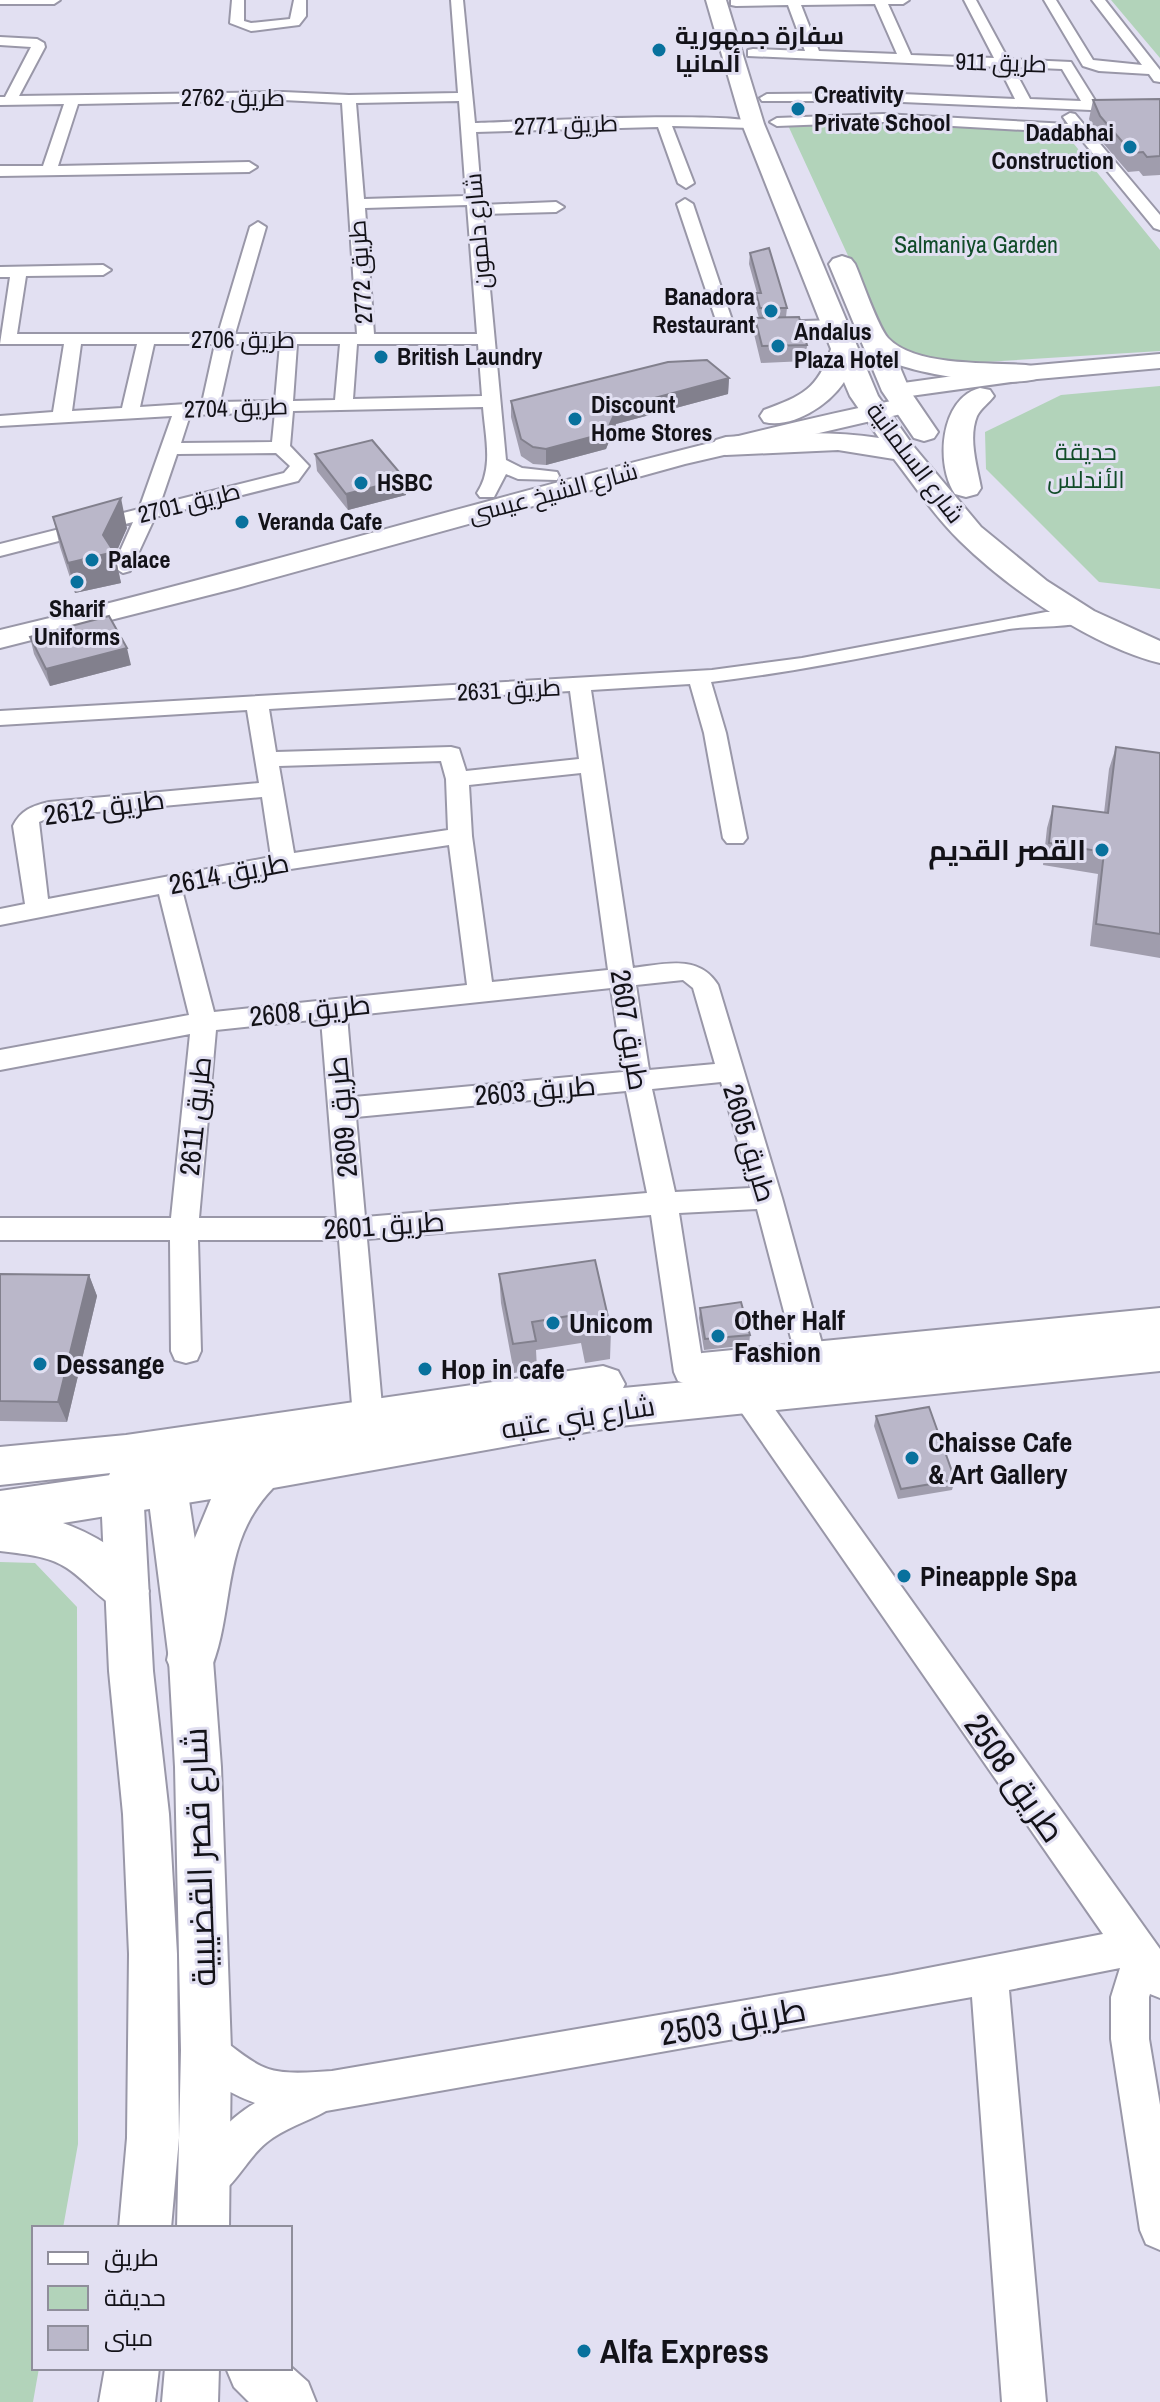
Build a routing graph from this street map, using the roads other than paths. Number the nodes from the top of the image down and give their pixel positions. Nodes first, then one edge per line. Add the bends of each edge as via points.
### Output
1 (0, 0) edge
2 (54, 0) edge
3 (238, 0) edge
4 (300, 0) edge
5 (457, 0) edge
6 (880, 0) edge
7 (903, 0) edge
8 (970, 0) edge
9 (1050, 0) edge
10 (1098, 0) edge
11 (729, 1) edge
12 (794, 1) edge
13 (0, 41) edge
14 (753, 53) junction
15 (814, 56) junction
16 (906, 59) junction
17 (1002, 63) junction
18 (1066, 65) junction
19 (1099, 67) junction
20 (1156, 74) edge
21 (873, 78) junction
22 (944, 81) junction
23 (466, 97) junction
24 (767, 98) junction
25 (349, 99) junction
26 (5, 101) edge
27 (72, 101) junction
28 (1026, 105) junction
29 (1062, 106) junction
30 (1092, 107) junction
31 (1160, 109) edge
32 (663, 122) junction
33 (765, 123) junction
34 (469, 128) junction
35 (1079, 129) junction
36 (790, 149) dead end
37 (249, 167) dead end
38 (49, 170) junction
39 (0, 171) edge
40 (686, 183) dead end
41 (356, 204) junction
42 (685, 204) dead end
43 (475, 205) junction
44 (556, 207) dead end
45 (1160, 225) edge
46 (258, 227) dead end
47 (834, 246) dead end
48 (103, 270) dead end
49 (0, 272) edge
50 (19, 272) junction
51 (840, 337) junction
52 (4, 339) edge
53 (147, 339) junction
54 (487, 339) junction
55 (73, 340) junction
56 (225, 340) junction
57 (358, 340) junction
58 (289, 341) junction
59 (877, 343) junction
60 (1026, 373) junction
61 (1157, 373) edge
62 (980, 396) junction
63 (493, 401) junction
64 (885, 401) junction
65 (343, 405) junction
66 (284, 407) junction
67 (210, 408) junction
68 (183, 410) junction
69 (130, 412) junction
70 (62, 415) junction
71 (774, 416) junction
72 (0, 421) edge
73 (726, 446) junction
74 (281, 447) junction
75 (169, 449) junction
76 (904, 453) junction
77 (497, 463) junction
78 (550, 476) junction
79 (487, 493) junction
80 (984, 506) junction
81 (147, 514) junction
82 (0, 550) edge
83 (123, 567) dead end
84 (1036, 588) junction
85 (0, 617) edge
86 (1082, 618) junction
87 (1013, 622) junction
88 (1160, 632) edge
89 (0, 639) edge
90 (1160, 653) edge
91 (699, 677) junction
92 (580, 686) junction
93 (257, 703) junction
94 (0, 718) edge
95 (267, 759) junction
96 (591, 765) junction
97 (457, 779) junction
98 (272, 789) junction
99 (460, 836) junction
100 (735, 838) dead end
101 (284, 862) junction
102 (169, 885) junction
103 (38, 910) junction
104 (0, 917) edge
105 (622, 978) junction
106 (481, 992) junction
107 (333, 1007) junction
108 (204, 1022) junction
109 (0, 1060) edge
110 (728, 1072) junction
111 (637, 1081) junction
112 (342, 1108) junction
113 (768, 1198) junction
114 (663, 1203) junction
115 (0, 1229) edge
116 (352, 1229) junction
117 (184, 1230) junction
118 (1160, 1325) edge
119 (186, 1351) dead end
120 (1160, 1353) edge
121 (689, 1372) junction
122 (815, 1372) junction
123 (741, 1380) junction
124 (368, 1417) junction
125 (0, 1466) edge
126 (139, 1469) junction
127 (261, 1470) junction
128 (0, 1511) edge
129 (0, 1531) edge
130 (126, 1591) junction
131 (191, 1660) junction
132 (1145, 1961) edge
133 (989, 1976) junction
134 (206, 2050) junction
135 (332, 2091) junction
136 (205, 2206) edge
137 (145, 2226) edge
138 (1160, 2230) edge
139 (132, 2370) edge
140 (192, 2370) edge
141 (255, 2370) edge
142 (127, 2402) edge
143 (190, 2402) edge
144 (288, 2402) edge
145 (1024, 2402) edge

1 - 2 street
3 - 4 street via 237,23 251,27 294,22
5 - 23 street, شارع دلمون
6 - 7 street
6 - 12 street
6 - 16 street
8 - 17 street
9 - 19 street via 1088,63
10 - 20 street
11 - 12 street
11 - 14 main road, شارع السلمانية
11 - 33 main road, شارع السلمانية
12 - 15 street
13 - 26 street via 26,41 38,47
14 - 15 street, طريق 911
14 - 24 main road, شارع السلمانية
15 - 21 street, طريق 911
16 - 21 street, طريق 911
16 - 22 street, طريق 911
17 - 18 street, طريق 911
17 - 22 street, طريق 911
17 - 28 street
18 - 19 street
18 - 30 street, طريق 911
19 - 20 street
21 - 22 street
21 - 24 street
22 - 28 street
23 - 25 street, طريق 2762
23 - 34 street, شارع دلمون
24 - 33 main road, شارع السلمانية
25 - 27 street, طريق 2762
25 - 41 street, طريق 2772
26 - 27 street
27 - 38 street
28 - 29 street
29 - 30 street
29 - 35 street
30 - 31 street
32 - 33 street, طريق 2771
32 - 34 street, طريق 2771
32 - 40 street
33 - 35 street, طريق 2771 via 883,118
33 - 36 main road, شارع السلمانية
33 - 51 main road, شارع السلمانية
34 - 43 street, شارع دلمون
35 - 45 street
37 - 38 street
38 - 39 street
41 - 43 street, طريق 2772
41 - 57 street, طريق 2772
42 - 51 street via 726,328
43 - 44 street, طريق 2772
43 - 54 street, شارع دلمون
46 - 56 street
47 - 59 main road, شارع السلمانية
48 - 50 street
49 - 50 street
50 - 52 street
51 - 64 main road, شارع السلمانية
51 - 71 main road via 838,374 816,400
52 - 55 street, طريق 2706
53 - 55 street, طريق 2706
53 - 56 street, طريق 2706
53 - 69 street
54 - 57 street, طريق 2706
54 - 63 street, شارع دلمون
55 - 70 street
56 - 58 street, طريق 2706
56 - 67 street
57 - 58 street, طريق 2706
57 - 65 street
58 - 66 street, طريق 2701
59 - 60 main road via 899,358 924,365
59 - 64 main road, شارع السلمانية
60 - 61 street, شارع الشيخ عيسى
60 - 64 street, شارع الشيخ عيسى
61 - 62 street, شارع الشيخ عيسى
62 - 64 street, شارع الشيخ عيسى
62 - 80 main road via 969,404 957,429
63 - 65 street, طريق 2704
63 - 77 street, شارع دلمون
64 - 71 main road, شارع الشيخ عيسى
64 - 73 main road, شارع الشيخ عيسى
64 - 76 main road, شارع السلمانية
64 - 80 main road, شارع السلمانية
65 - 66 street, طريق 2704
66 - 67 street, طريق 2704
66 - 74 street, طريق 2701
67 - 68 street, طريق 2704
68 - 69 street, طريق 2704
68 - 75 street
69 - 70 street, طريق 2704
70 - 72 street, طريق 2704
71 - 78 main road, شارع الشيخ عيسى
73 - 76 main road via 842,440
73 - 89 main road, شارع الشيخ عيسى via 121,612
74 - 75 street, طريق 2701
74 - 81 street, طريق 2701 via 300,466 291,477
75 - 81 street
76 - 84 main road, شارع السلمانية via 970,534
77 - 78 street via 518,473
77 - 79 street, شارع دلمون via 496,479
78 - 79 main road, شارع الشيخ عيسى
79 - 85 main road, شارع الشيخ عيسى
80 - 88 main road, شارع السلمانية via 1070,585
81 - 82 street, طريق 2701
81 - 83 street
84 - 86 main road, شارع السلمانية
84 - 87 street via 1029,610
86 - 87 street, طريق 2631
86 - 90 main road, شارع السلمانية
87 - 91 street, طريق 2631 via 802,664
91 - 92 street, طريق 2631
91 - 100 street
92 - 93 street, طريق 2631
92 - 96 street, طريق 2607
93 - 94 street, طريق 2631
93 - 95 street
95 - 97 street via 442,752 454,758
95 - 98 street
96 - 97 street
96 - 105 street, طريق 2607
97 - 99 street
98 - 101 street
98 - 103 street, طريق 2612 via 35,813 25,826
99 - 101 street, طريق 2614
99 - 106 street
101 - 102 street, طريق 2614
102 - 103 street, طريق 2614
102 - 108 street, طريق 2611
103 - 104 street, طريق 2614
105 - 106 street, طريق 2608
105 - 110 street, طريق 2605 via 683,971 696,975 705,985
105 - 111 street, طريق 2607
106 - 107 street, طريق 2608
107 - 108 street, طريق 2608
107 - 112 street, طريق 2609
108 - 109 street, طريق 2608
108 - 117 street, طريق 2611
110 - 111 street, طريق 2603
110 - 113 street, طريق 2605
111 - 112 street, طريق 2603
111 - 114 street, طريق 2607
112 - 116 street, طريق 2609
113 - 114 street, طريق 2601
113 - 122 street, طريق 2605
114 - 116 street, طريق 2601
114 - 121 street, طريق 2607
115 - 117 street, طريق 2601
116 - 117 street, طريق 2601
116 - 124 street, طريق 2609
117 - 119 street, طريق 2611
118 - 122 main road, شارع بني عتبه
120 - 122 main road, شارع بني عتبه
121 - 123 main road, شارع بني عتبه
121 - 124 main road, شارع بني عتبه
122 - 123 main road, شارع بني عتبه
123 - 127 main road, شارع بني عتبه via 620,1407
123 - 132 street, طريق 2508
124 - 126 main road, شارع بني عتبه
125 - 126 main road, شارع بني عتبه
126 - 127 main road, شارع بني عتبه
126 - 128 main road, شارع بني عتبه
126 - 130 street, شارع قصر القضيبية
126 - 131 street, شارع قصر القضيبية
127 - 131 main road via 244,1484 221,1520
129 - 130 main road via 51,1537 76,1548 98,1561
130 - 137 street, شارع قصر القضيبية via 153,1954 153,2138
131 - 134 street, شارع قصر القضيبية
132 - 133 street, طريق 2503
132 - 138 street via 1130,1997 1130,2039
133 - 135 street, طريق 2503
133 - 145 street
134 - 135 street, طريق 2503 via 236,2074 276,2092
134 - 136 street, شارع قصر القضيبية
135 - 136 street, طريق 2503 via 270,2114 248,2129 228,2151
139 - 142 street
140 - 143 street
141 - 144 street

